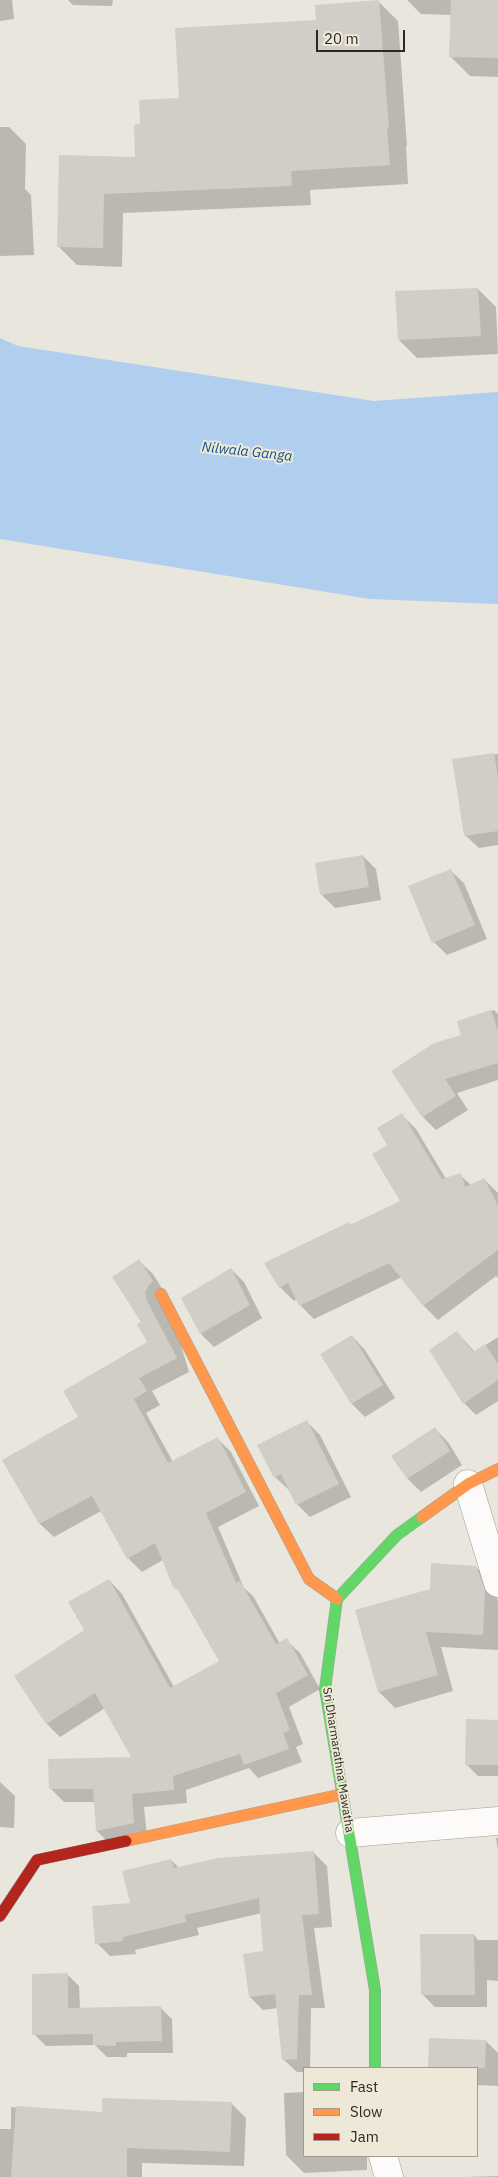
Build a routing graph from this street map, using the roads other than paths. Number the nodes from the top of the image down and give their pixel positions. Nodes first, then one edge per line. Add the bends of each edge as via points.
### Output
1 (161, 1294) dead end
2 (498, 1469) edge
3 (468, 1484) junction
4 (498, 1583) edge
5 (337, 1599) junction
6 (343, 1794) junction
7 (498, 1820) edge
8 (350, 1833) junction
9 (0, 1916) edge
10 (375, 2067) edge
11 (383, 2157) edge
12 (389, 2177) edge

1 - 5 street via 309,1579
2 - 3 street
3 - 4 street
3 - 5 street via 397,1535
5 - 6 street, Sri Dharmarathna Mawatha via 324,1689
6 - 8 street, Sri Dharmarathna Mawatha
6 - 9 street via 37,1860
7 - 8 street
8 - 10 street, Sri Dharmarathna Mawatha via 375,1990
11 - 12 street

